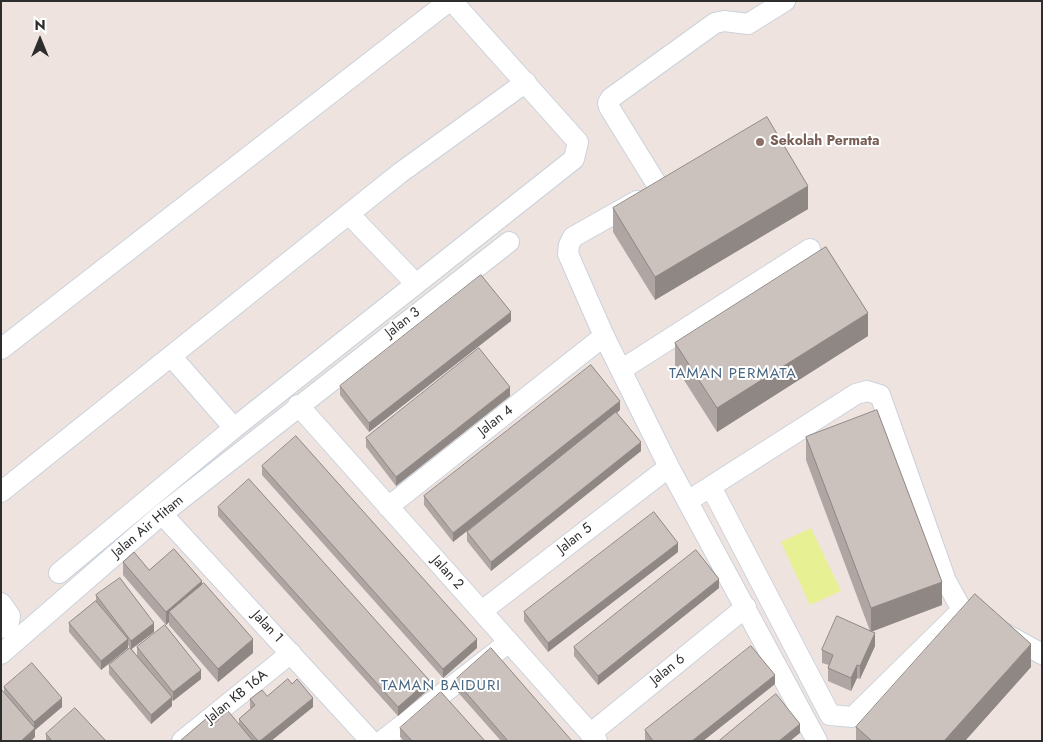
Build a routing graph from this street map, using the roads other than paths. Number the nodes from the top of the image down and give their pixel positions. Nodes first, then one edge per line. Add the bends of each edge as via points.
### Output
1 (451, 1) edge
2 (785, 1) edge
3 (526, 82) junction
4 (348, 214) junction
5 (509, 242) dead end
6 (810, 249) dead end
7 (416, 284) junction
8 (604, 336) junction
9 (1, 349) edge
10 (171, 356) junction
11 (621, 370) junction
12 (298, 405) junction
13 (234, 428) junction
14 (669, 467) junction
15 (711, 487) junction
16 (1, 492) edge
17 (688, 501) junction
18 (388, 507) junction
19 (162, 514) junction
20 (59, 573) dead end
21 (1, 603) edge
22 (746, 607) junction
23 (962, 610) junction
24 (482, 611) junction
25 (1, 628) edge
26 (509, 642) junction
27 (1, 654) edge
28 (291, 654) junction
29 (1042, 654) edge
30 (594, 737) edge
31 (182, 741) edge
32 (371, 741) edge
33 (382, 741) edge
34 (817, 741) edge

1 - 3 street
1 - 9 street
2 - 8 street via 748,24 715,23 608,102 667,183 574,237 569,245 568,254
3 - 4 street
3 - 7 street via 578,142 574,159
4 - 7 street
4 - 10 street
5 - 12 street, Jalan 3
6 - 11 street
7 - 13 street
8 - 11 street
8 - 18 street, Jalan 4
10 - 13 street
10 - 16 street
11 - 14 street
12 - 18 street, Jalan 2
12 - 19 street, Jalan Air Hitam
13 - 20 street
14 - 17 street
14 - 24 street, Jalan 5
15 - 17 street
15 - 23 street via 856,394 868,391 880,395 946,580
15 - 23 street via 830,715 853,716
17 - 22 street
18 - 24 street, Jalan 2
19 - 27 street, Jalan Air Hitam
19 - 28 street, Jalan 1
21 - 25 street via 10,616 9,622
22 - 30 street, Jalan 6
22 - 34 street
23 - 29 street
24 - 26 street, Jalan 2
26 - 30 street, Jalan 2
26 - 33 street
28 - 31 street, Jalan KB 16A
28 - 32 street, Jalan 1

